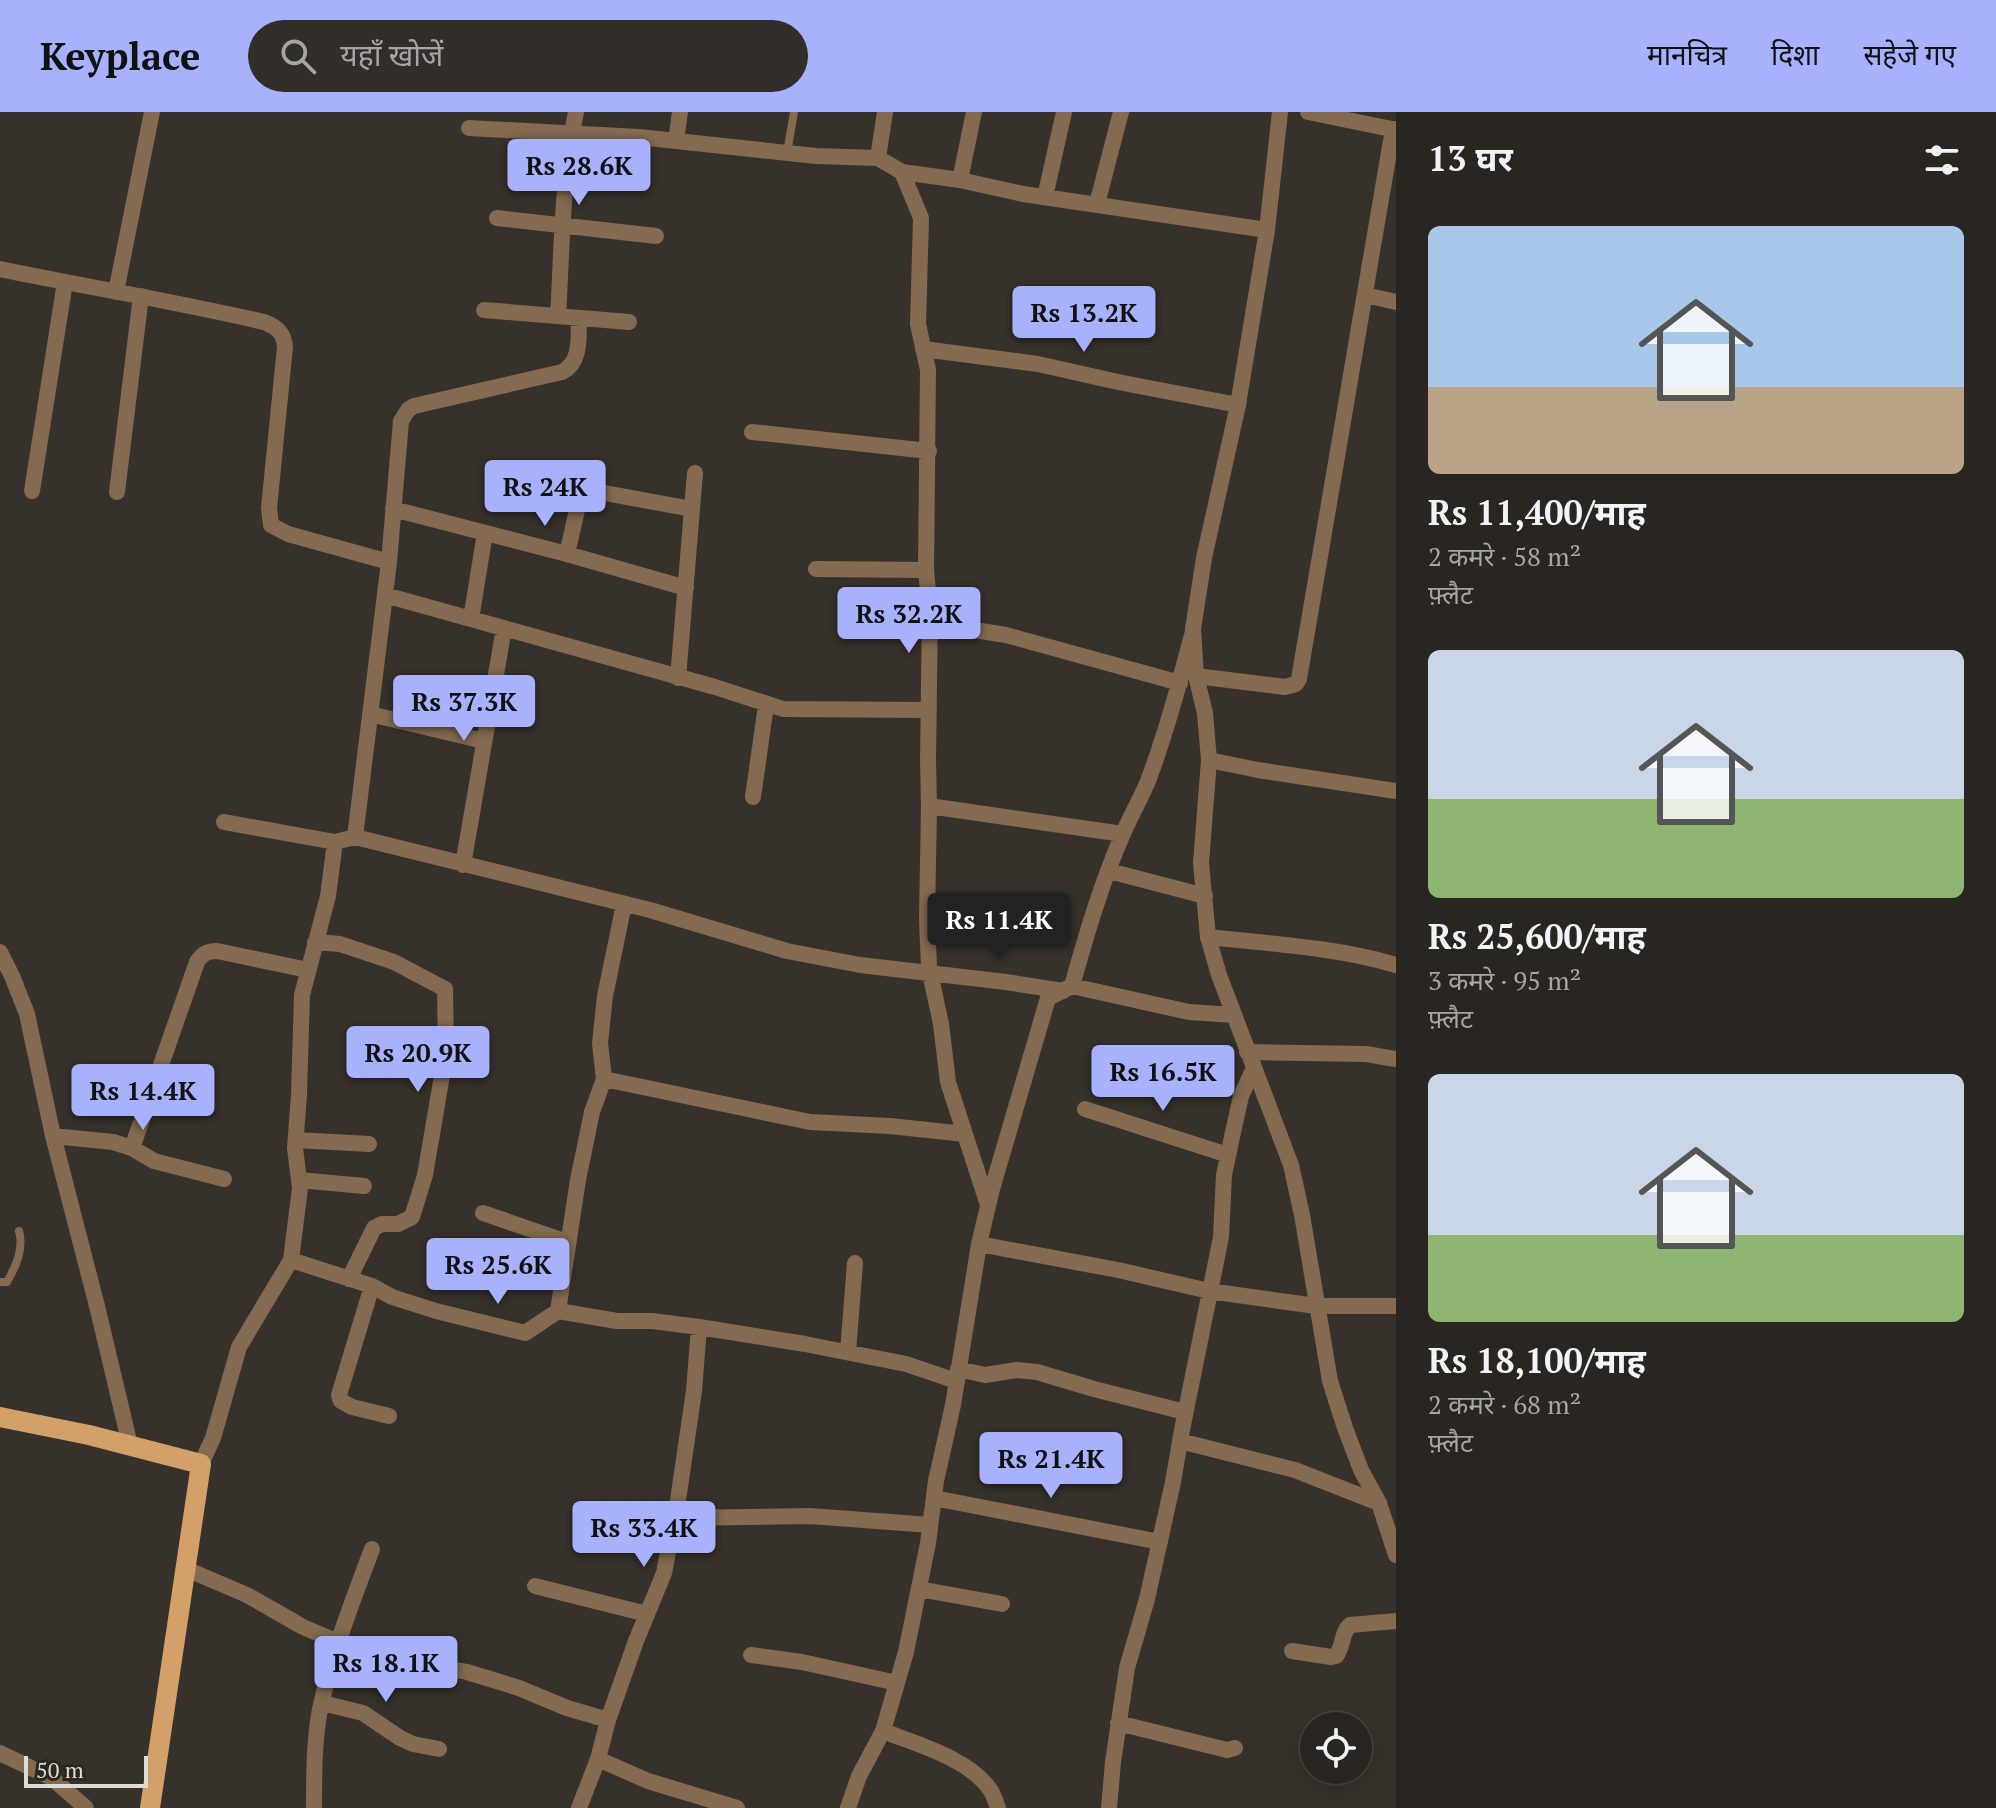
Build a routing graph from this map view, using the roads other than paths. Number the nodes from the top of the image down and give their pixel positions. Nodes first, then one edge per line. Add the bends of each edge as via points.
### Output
1 (152, 112) edge
2 (576, 112) edge
3 (680, 112) edge
4 (794, 112) edge
5 (885, 112) edge
6 (974, 112) edge
7 (1064, 112) edge
8 (1121, 112) edge
9 (1280, 112) edge
10 (1308, 112) edge
11 (469, 128) dead end
12 (1394, 129) edge
13 (571, 132) junction
14 (676, 141) junction
15 (787, 153) junction
16 (878, 158) junction
17 (902, 172) junction
18 (960, 180) junction
19 (1045, 197) junction
20 (1097, 204) junction
21 (497, 218) dead end
22 (563, 225) junction
23 (1267, 230) junction
24 (656, 236) dead end
25 (0, 269) edge
26 (65, 282) junction
27 (116, 292) junction
28 (1365, 295) junction
29 (141, 296) junction
30 (1396, 302) edge
31 (484, 310) dead end
32 (558, 316) junction
33 (579, 318) junction
34 (629, 322) dead end
35 (923, 349) junction
36 (1238, 405) junction
37 (752, 432) dead end
38 (929, 451) junction
39 (695, 473) dead end
40 (32, 491) dead end
41 (117, 492) dead end
42 (393, 509) junction
43 (692, 509) junction
44 (485, 533) junction
45 (567, 554) junction
46 (389, 562) junction
47 (816, 569) dead end
48 (926, 570) junction
49 (686, 588) junction
50 (385, 595) junction
51 (471, 619) junction
52 (930, 623) junction
53 (504, 628) junction
54 (1193, 629) junction
55 (1196, 676) junction
56 (678, 678) junction
57 (1180, 683) junction
58 (766, 705) junction
59 (928, 710) junction
60 (370, 714) junction
61 (484, 741) junction
62 (1209, 760) junction
63 (1396, 791) edge
64 (753, 797) dead end
65 (929, 806) junction
66 (224, 822) dead end
67 (1123, 834) junction
68 (355, 837) junction
69 (335, 842) junction
70 (463, 865) junction
71 (1109, 871) junction
72 (1205, 896) junction
73 (624, 904) junction
74 (1208, 937) junction
75 (315, 942) junction
76 (0, 952) edge
77 (1396, 965) edge
78 (308, 970) junction
79 (930, 974) junction
80 (1068, 989) junction
81 (1234, 1015) junction
82 (1247, 1052) junction
83 (1396, 1059) edge
84 (1253, 1070) junction
85 (604, 1079) junction
86 (1085, 1109) dead end
87 (965, 1134) junction
88 (53, 1136) junction
89 (296, 1140) junction
90 (369, 1144) dead end
91 (132, 1148) junction
92 (1228, 1155) junction
93 (224, 1179) dead end
94 (299, 1180) junction
95 (364, 1186) dead end
96 (988, 1205) junction
97 (483, 1213) dead end
98 (19, 1231) dead end
99 (567, 1242) junction
100 (979, 1244) junction
101 (291, 1260) junction
102 (855, 1263) dead end
103 (349, 1279) junction
104 (0, 1282) edge
105 (372, 1286) junction
106 (1209, 1291) junction
107 (1316, 1306) junction
108 (1396, 1306) edge
109 (558, 1311) junction
110 (699, 1327) junction
111 (848, 1352) junction
112 (957, 1375) junction
113 (1185, 1412) junction
114 (389, 1416) dead end
115 (0, 1417) edge
116 (1180, 1441) junction
117 (130, 1445) junction
118 (201, 1464) junction
119 (934, 1498) junction
120 (1379, 1503) junction
121 (674, 1518) junction
122 (930, 1525) junction
123 (1160, 1542) junction
124 (372, 1549) dead end
125 (1396, 1555) edge
126 (186, 1569) junction
127 (535, 1586) dead end
128 (919, 1589) junction
129 (1002, 1604) dead end
130 (647, 1614) junction
131 (1396, 1621) edge
132 (338, 1642) junction
133 (1292, 1651) dead end
134 (751, 1655) dead end
135 (897, 1683) junction
136 (322, 1703) junction
137 (608, 1720) junction
138 (1118, 1723) junction
139 (883, 1731) junction
140 (1235, 1748) dead end
141 (439, 1749) dead end
142 (0, 1753) edge
143 (598, 1759) junction
144 (86, 1808) edge
145 (150, 1808) edge
146 (314, 1808) edge
147 (579, 1808) edge
148 (737, 1808) edge
149 (848, 1808) edge
150 (998, 1808) edge
151 (1109, 1808) edge

1 - 27 street
2 - 13 street
3 - 14 street
4 - 15 lane
5 - 16 street
6 - 18 street
7 - 19 street
8 - 20 street
9 - 23 street
10 - 12 street
11 - 13 street
12 - 28 street
13 - 14 street
13 - 22 street
14 - 15 street
15 - 16 street
16 - 17 street
17 - 18 street
17 - 35 street via 921,218 918,324
18 - 19 street
19 - 20 street
20 - 23 street
21 - 22 street
22 - 24 street
22 - 32 street
23 - 36 street
25 - 26 street
26 - 27 street
26 - 40 street
27 - 29 street
28 - 30 street
28 - 55 street via 1299,679 1285,687
29 - 41 street
29 - 46 street via 275,326 285,347 271,525
31 - 32 street
32 - 33 street
33 - 34 street
33 - 42 street via 577,353 569,369 408,410 401,421
35 - 36 street via 1038,364
35 - 38 street
36 - 54 street
37 - 38 street
38 - 48 street
39 - 43 street
42 - 44 street
42 - 46 street
43 - 45 street via 586,492 580,497
43 - 49 street
44 - 45 street
44 - 51 street
45 - 49 street
46 - 50 street
47 - 48 street
48 - 52 street
49 - 56 street
50 - 51 street
50 - 60 street
51 - 53 street
52 - 57 street via 1006,635
52 - 59 street
53 - 56 street
53 - 61 street
54 - 55 street
54 - 57 street
55 - 62 street
56 - 58 street
57 - 67 street
58 - 59 street
58 - 64 street
59 - 65 street
60 - 61 street
60 - 68 street
61 - 70 street
62 - 63 street
62 - 72 street via 1201,863
65 - 67 street
65 - 79 street
66 - 69 street
67 - 71 street
68 - 69 street
68 - 70 street
69 - 75 street
70 - 73 street
71 - 72 street
71 - 80 street
72 - 74 street
73 - 79 street via 787,951
73 - 85 street via 605,996 600,1043
74 - 77 street
74 - 81 street
75 - 78 street
75 - 103 street via 340,944 394,962 445,989 446,1052 425,1175 412,1217 374,1228
76 - 88 street via 27,1014
78 - 89 street via 302,995
78 - 91 street via 217,951 201,956
79 - 80 street
79 - 87 street via 948,1082
80 - 81 street
80 - 96 street via 1048,998
81 - 82 street
82 - 83 street
82 - 84 street
84 - 92 street via 1241,1096
84 - 107 street via 1291,1165
85 - 87 street via 810,1122
85 - 99 street via 592,1112
86 - 92 street
87 - 96 street
88 - 91 street
88 - 117 street
89 - 90 street
89 - 94 street
91 - 93 street via 163,1164
92 - 106 street via 1221,1237
94 - 95 street
94 - 101 street
96 - 100 street
97 - 99 street
98 - 104 lane via 17,1265 7,1282
99 - 109 street
100 - 106 street
100 - 112 street
101 - 103 street
101 - 118 street via 239,1347
102 - 111 street
103 - 105 street
105 - 109 street via 406,1302 525,1333
105 - 114 street via 339,1395 352,1407
106 - 107 street
106 - 113 street
107 - 108 street
107 - 120 street via 1330,1381
109 - 110 street
110 - 111 street
110 - 121 street
111 - 112 street
112 - 113 street via 1037,1372
112 - 119 street
113 - 116 street
115 - 117 main road
116 - 120 street via 1295,1470
116 - 123 street
117 - 118 main road
118 - 126 main road
119 - 122 street
119 - 123 street
120 - 125 street
121 - 122 street via 810,1516
121 - 130 street via 664,1573
122 - 128 street
123 - 138 street
124 - 132 street
126 - 132 street
126 - 145 main road
127 - 130 street
128 - 129 street
128 - 135 street
130 - 137 street
131 - 133 street via 1350,1625 1336,1656
132 - 136 street
132 - 137 street via 467,1672
134 - 135 street
135 - 139 street
136 - 141 street via 363,1713 400,1738
136 - 146 street
137 - 143 street
138 - 140 street
138 - 151 street
139 - 149 street
139 - 150 street via 975,1773
142 - 144 street via 52,1778
143 - 147 street
143 - 148 street via 648,1781

